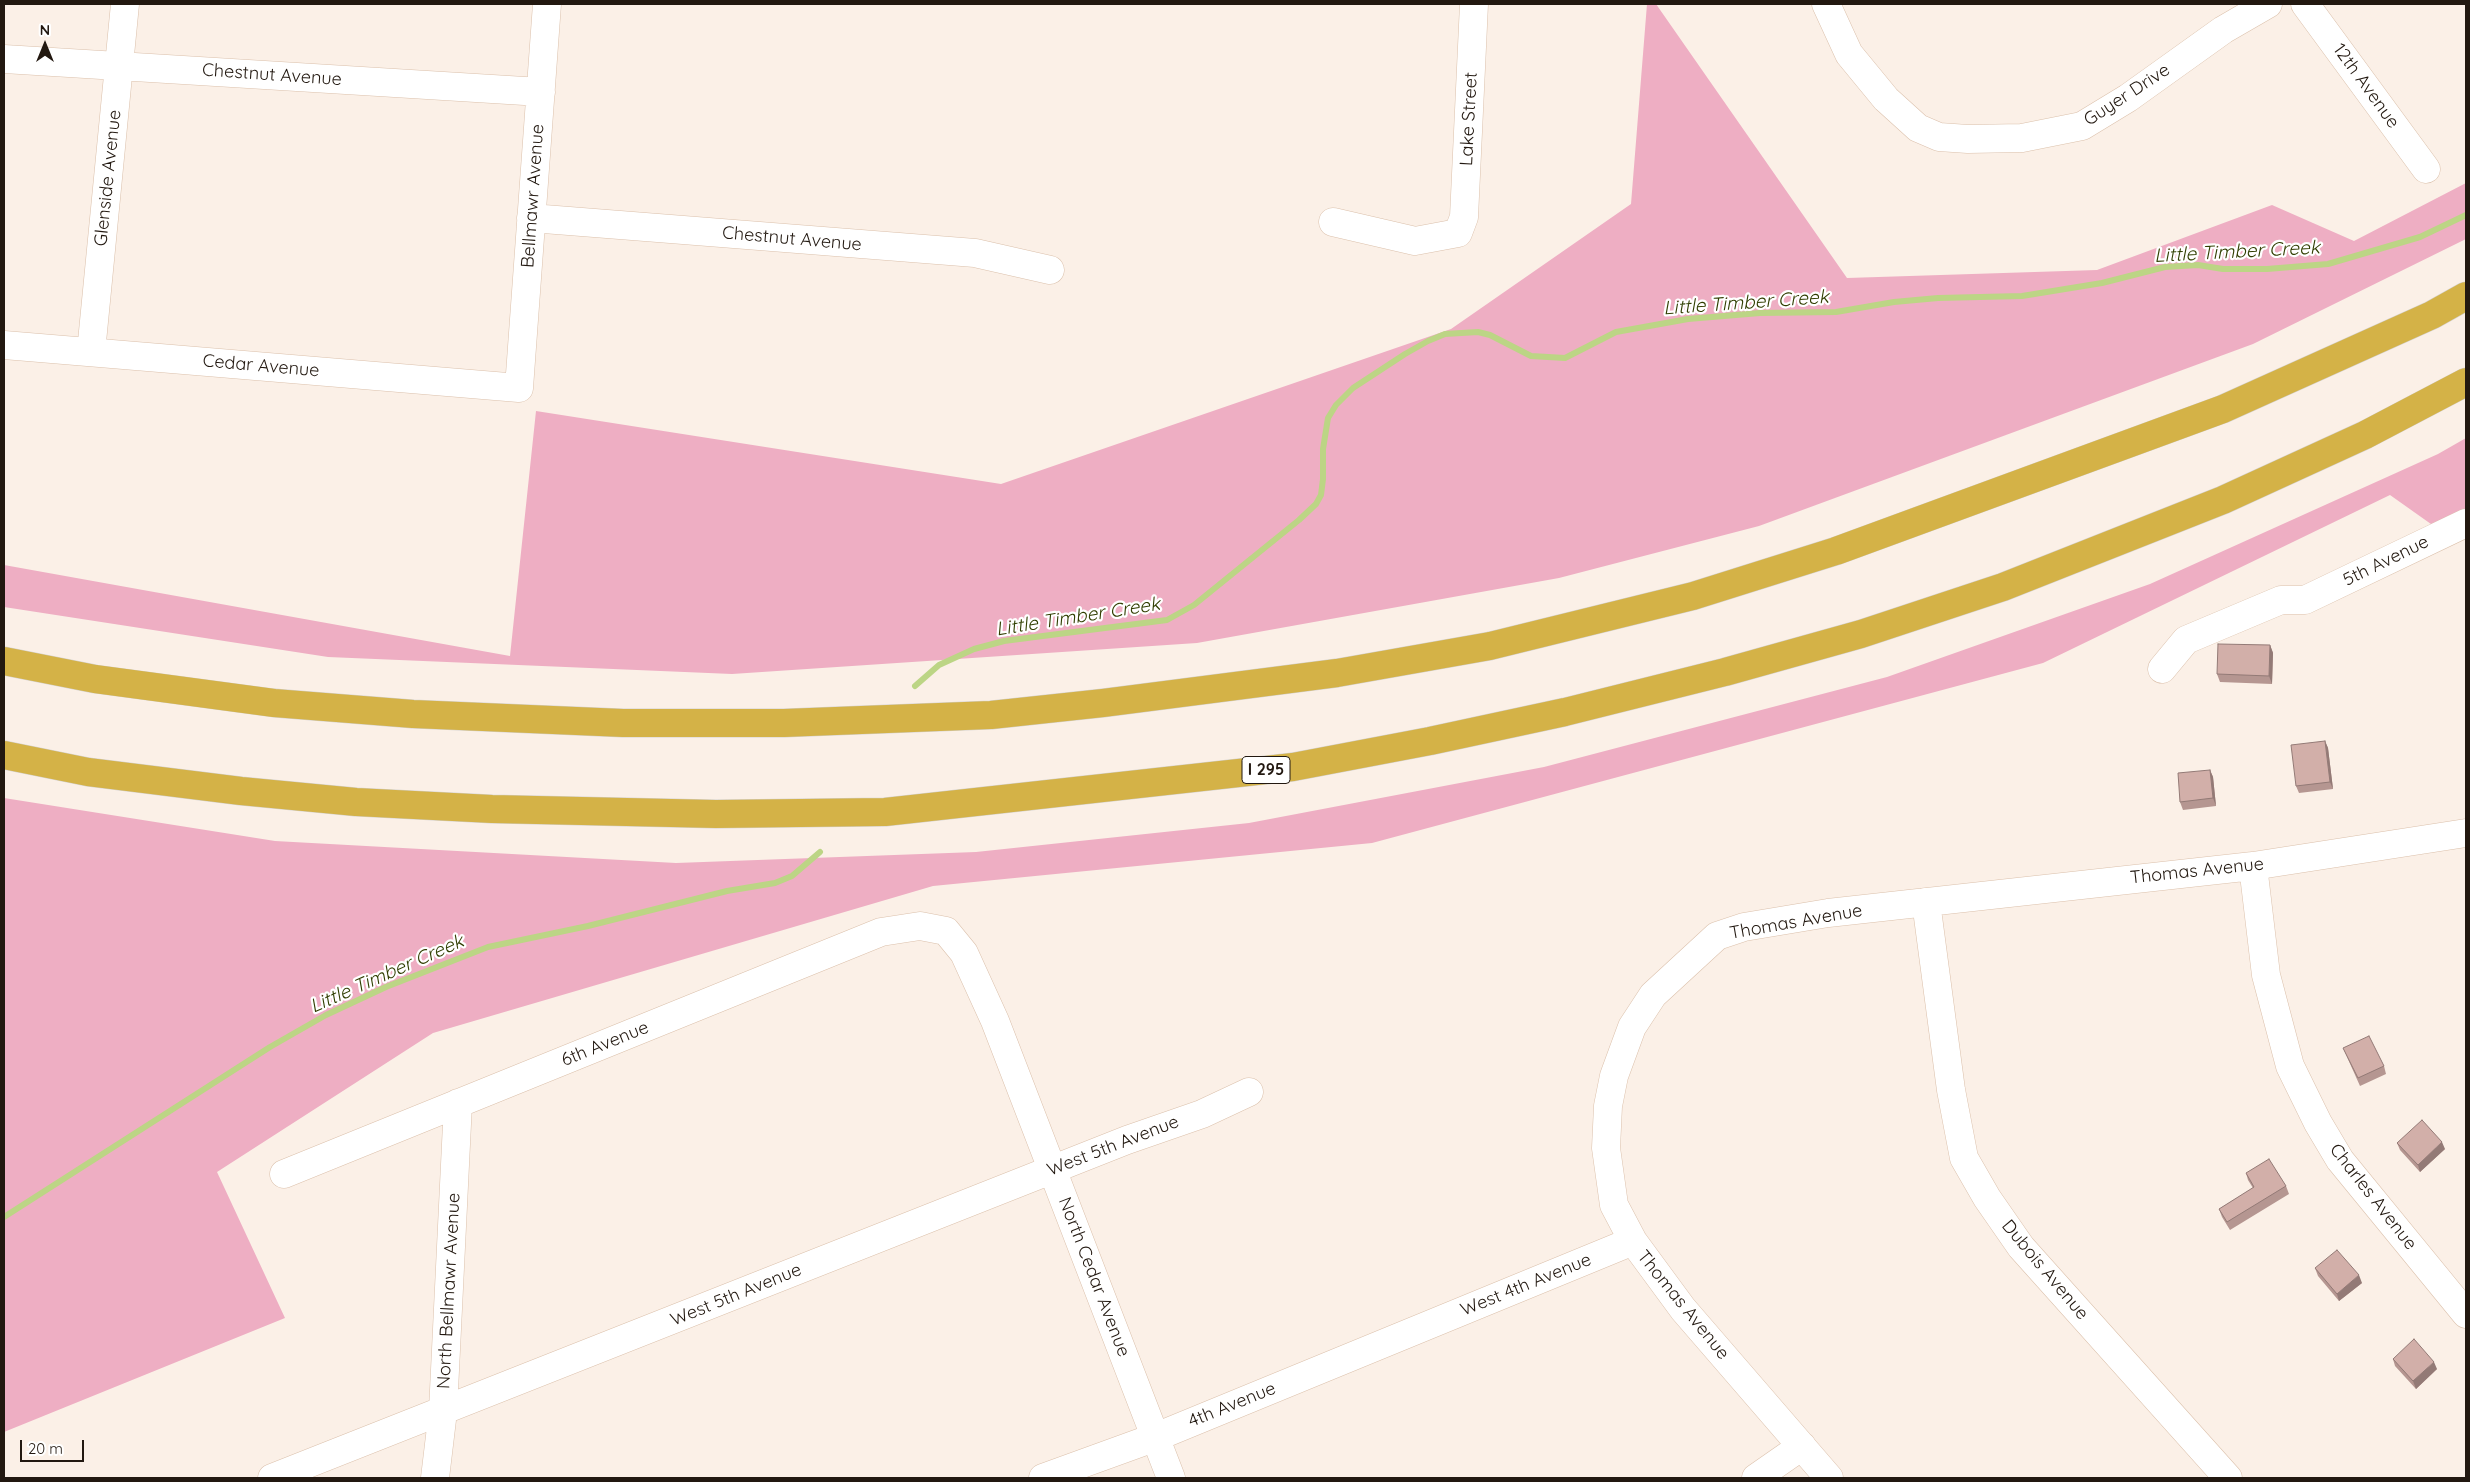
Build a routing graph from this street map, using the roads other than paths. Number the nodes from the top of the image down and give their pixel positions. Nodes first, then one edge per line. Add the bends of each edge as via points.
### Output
1 (125, 4) edge
2 (547, 4) edge
3 (1474, 4) edge
4 (1826, 4) edge
5 (2268, 4) edge
6 (2305, 4) edge
7 (4, 58) edge
8 (119, 65) junction
9 (541, 92) junction
10 (2426, 169) dead end
11 (531, 218) junction
12 (1333, 222) dead end
13 (1050, 270) dead end
14 (2466, 296) edge
15 (4, 345) edge
16 (91, 352) junction
17 (2466, 382) edge
18 (519, 388) joint
19 (2466, 523) edge
20 (4, 661) edge
21 (2162, 668) dead end
22 (4, 755) edge
23 (2466, 833) edge
24 (2254, 866) junction
25 (1926, 902) junction
26 (929, 928) joint
27 (1249, 1092) dead end
28 (458, 1103) junction
29 (1053, 1169) junction
30 (284, 1174) dead end
31 (1633, 1242) junction
32 (2466, 1314) edge
33 (1420, 1329) joint
34 (443, 1411) junction
35 (1156, 1437) junction
36 (1802, 1446) junction
37 (272, 1478) edge
38 (435, 1478) edge
39 (1043, 1478) edge
40 (1171, 1478) edge
41 (1756, 1478) edge
42 (1829, 1478) edge
43 (2228, 1478) edge

1 - 8 street, Glenside Avenue
2 - 9 street, Bellmawr Avenue
3 - 12 street, Lake Street via 1464,217 1458,233 1415,241
4 - 5 street, Guyer Drive via 1849,54 1886,100 1918,128 1939,137 1968,139 2022,138 2082,126 2128,98 2223,30
6 - 10 street, 12th Avenue
7 - 8 street, Chestnut Avenue
8 - 9 street, Chestnut Avenue
8 - 16 street, Glenside Avenue
9 - 11 street, Bellmawr Avenue
11 - 13 street, Chestnut Avenue via 975,253
11 - 18 street, Bellmawr Avenue
14 - 20 highway via 2432,315 2223,409 1836,551 1694,596 1500,644 1337,673 1103,704 991,715 784,723 623,723 274,704 95,679
15 - 16 street, Cedar Avenue
16 - 18 street, Cedar Avenue
17 - 22 highway, I 295 via 2365,435 2223,500 2003,587 1861,634 1565,712 1293,767 885,812 716,814 492,809 346,801 88,772
19 - 21 street, 5th Avenue via 2305,600 2281,600 2186,640
23 - 24 street, Thomas Avenue
24 - 25 street, Thomas Avenue
24 - 32 street, Charles Avenue via 2266,976 2290,1066 2340,1160
25 - 31 street, Thomas Avenue via 1828,913 1744,927 1717,936 1653,995 1632,1027 1614,1076 1608,1106 1606,1148 1614,1205
25 - 43 street, Dubois Avenue via 1951,1090 1964,1158 2021,1247
26 - 28 street, 6th Avenue via 920,926 881,932
26 - 29 street, North Cedar Avenue via 946,931 964,953 995,1021
27 - 29 street, West 5th Avenue via 1202,1114
28 - 30 street, 6th Avenue
28 - 34 street, North Bellmawr Avenue
29 - 34 street, West 5th Avenue
29 - 35 street, North Cedar Avenue
31 - 33 street, West 4th Avenue
31 - 36 street, Thomas Avenue via 1683,1309
33 - 35 street, 4th Avenue
34 - 37 street, West 5th Avenue
34 - 38 street, North Bellmawr Avenue
35 - 39 street, 4th Avenue
35 - 40 street, North Cedar Avenue
36 - 41 street
36 - 42 street, Thomas Avenue

